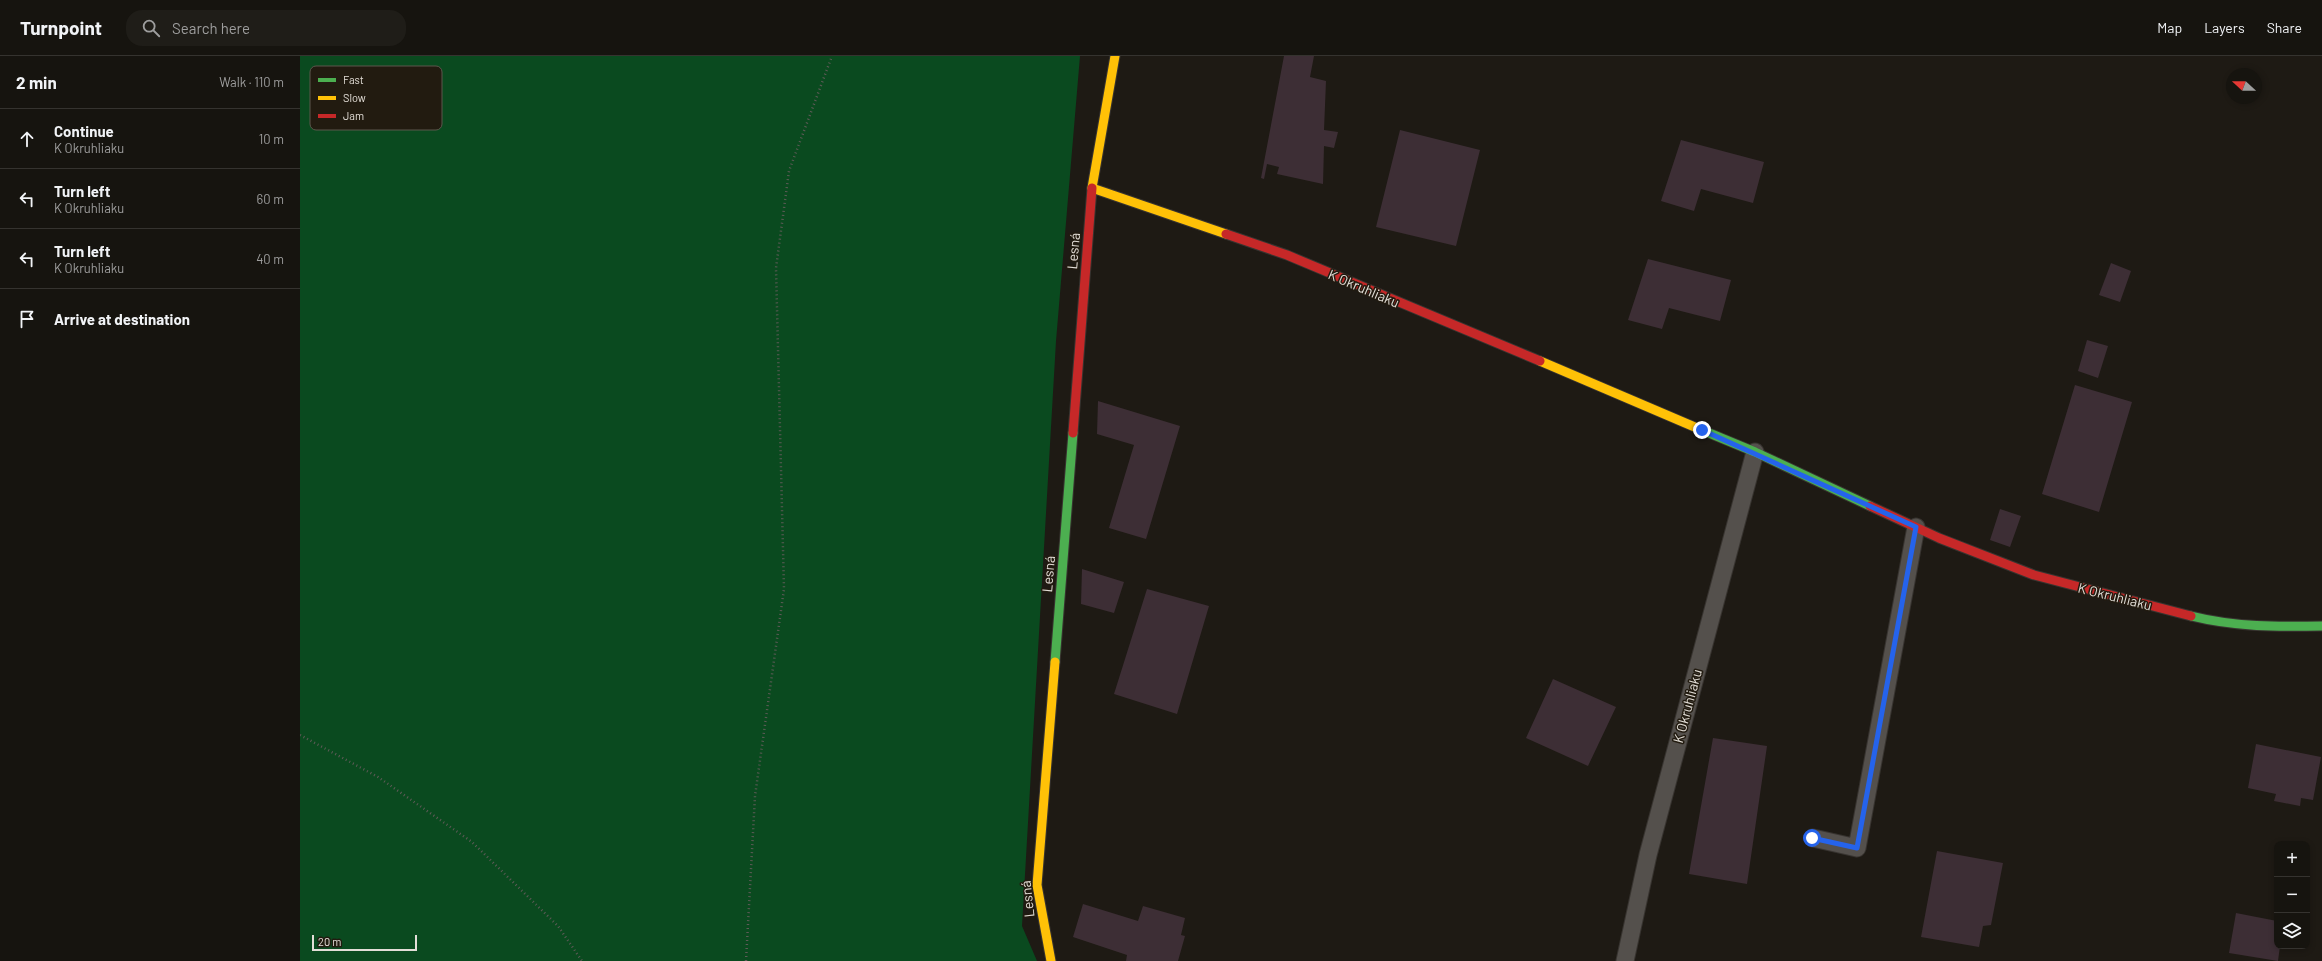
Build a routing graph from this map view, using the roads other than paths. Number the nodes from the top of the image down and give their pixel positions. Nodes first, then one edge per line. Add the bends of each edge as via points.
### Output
1 (1114, 56) edge
2 (1092, 188) junction
3 (1755, 452) junction
4 (1916, 527) junction
5 (2322, 626) edge
6 (1812, 838) dead end
7 (1050, 961) edge
8 (1625, 961) edge

1 - 2 street
2 - 3 street, K Okruhliaku via 1287,255
2 - 7 street, Lesná via 1037,885
3 - 4 street, K Okruhliaku
3 - 8 lane, K Okruhliaku via 1648,854
4 - 5 street, K Okruhliaku via 2034,575 2212,621 2265,627
4 - 6 lane via 1857,848

